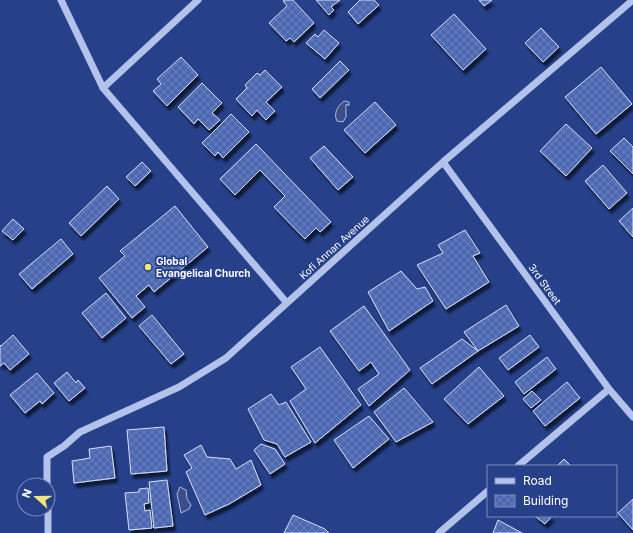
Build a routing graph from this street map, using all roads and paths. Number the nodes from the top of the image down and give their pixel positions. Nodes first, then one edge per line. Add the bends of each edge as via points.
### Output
1 (61, 0) edge
2 (198, 0) edge
3 (633, 0) edge
4 (103, 88) junction
5 (443, 162) junction
6 (287, 303) junction
7 (609, 389) junction
8 (633, 417) edge
9 (519, 465) edge
10 (47, 477) edge
11 (487, 492) edge
12 (48, 517) edge
13 (48, 533) edge
14 (438, 533) edge

1 - 4 street
2 - 4 street
3 - 5 street, Kofi Annan Avenue
4 - 6 street
5 - 6 street, Kofi Annan Avenue
5 - 7 street, 3rd Street
6 - 10 street, Kofi Annan Avenue via 226,358 179,387 80,432 47,458
7 - 8 street, 3rd Street
7 - 9 street
11 - 14 street
12 - 13 street

